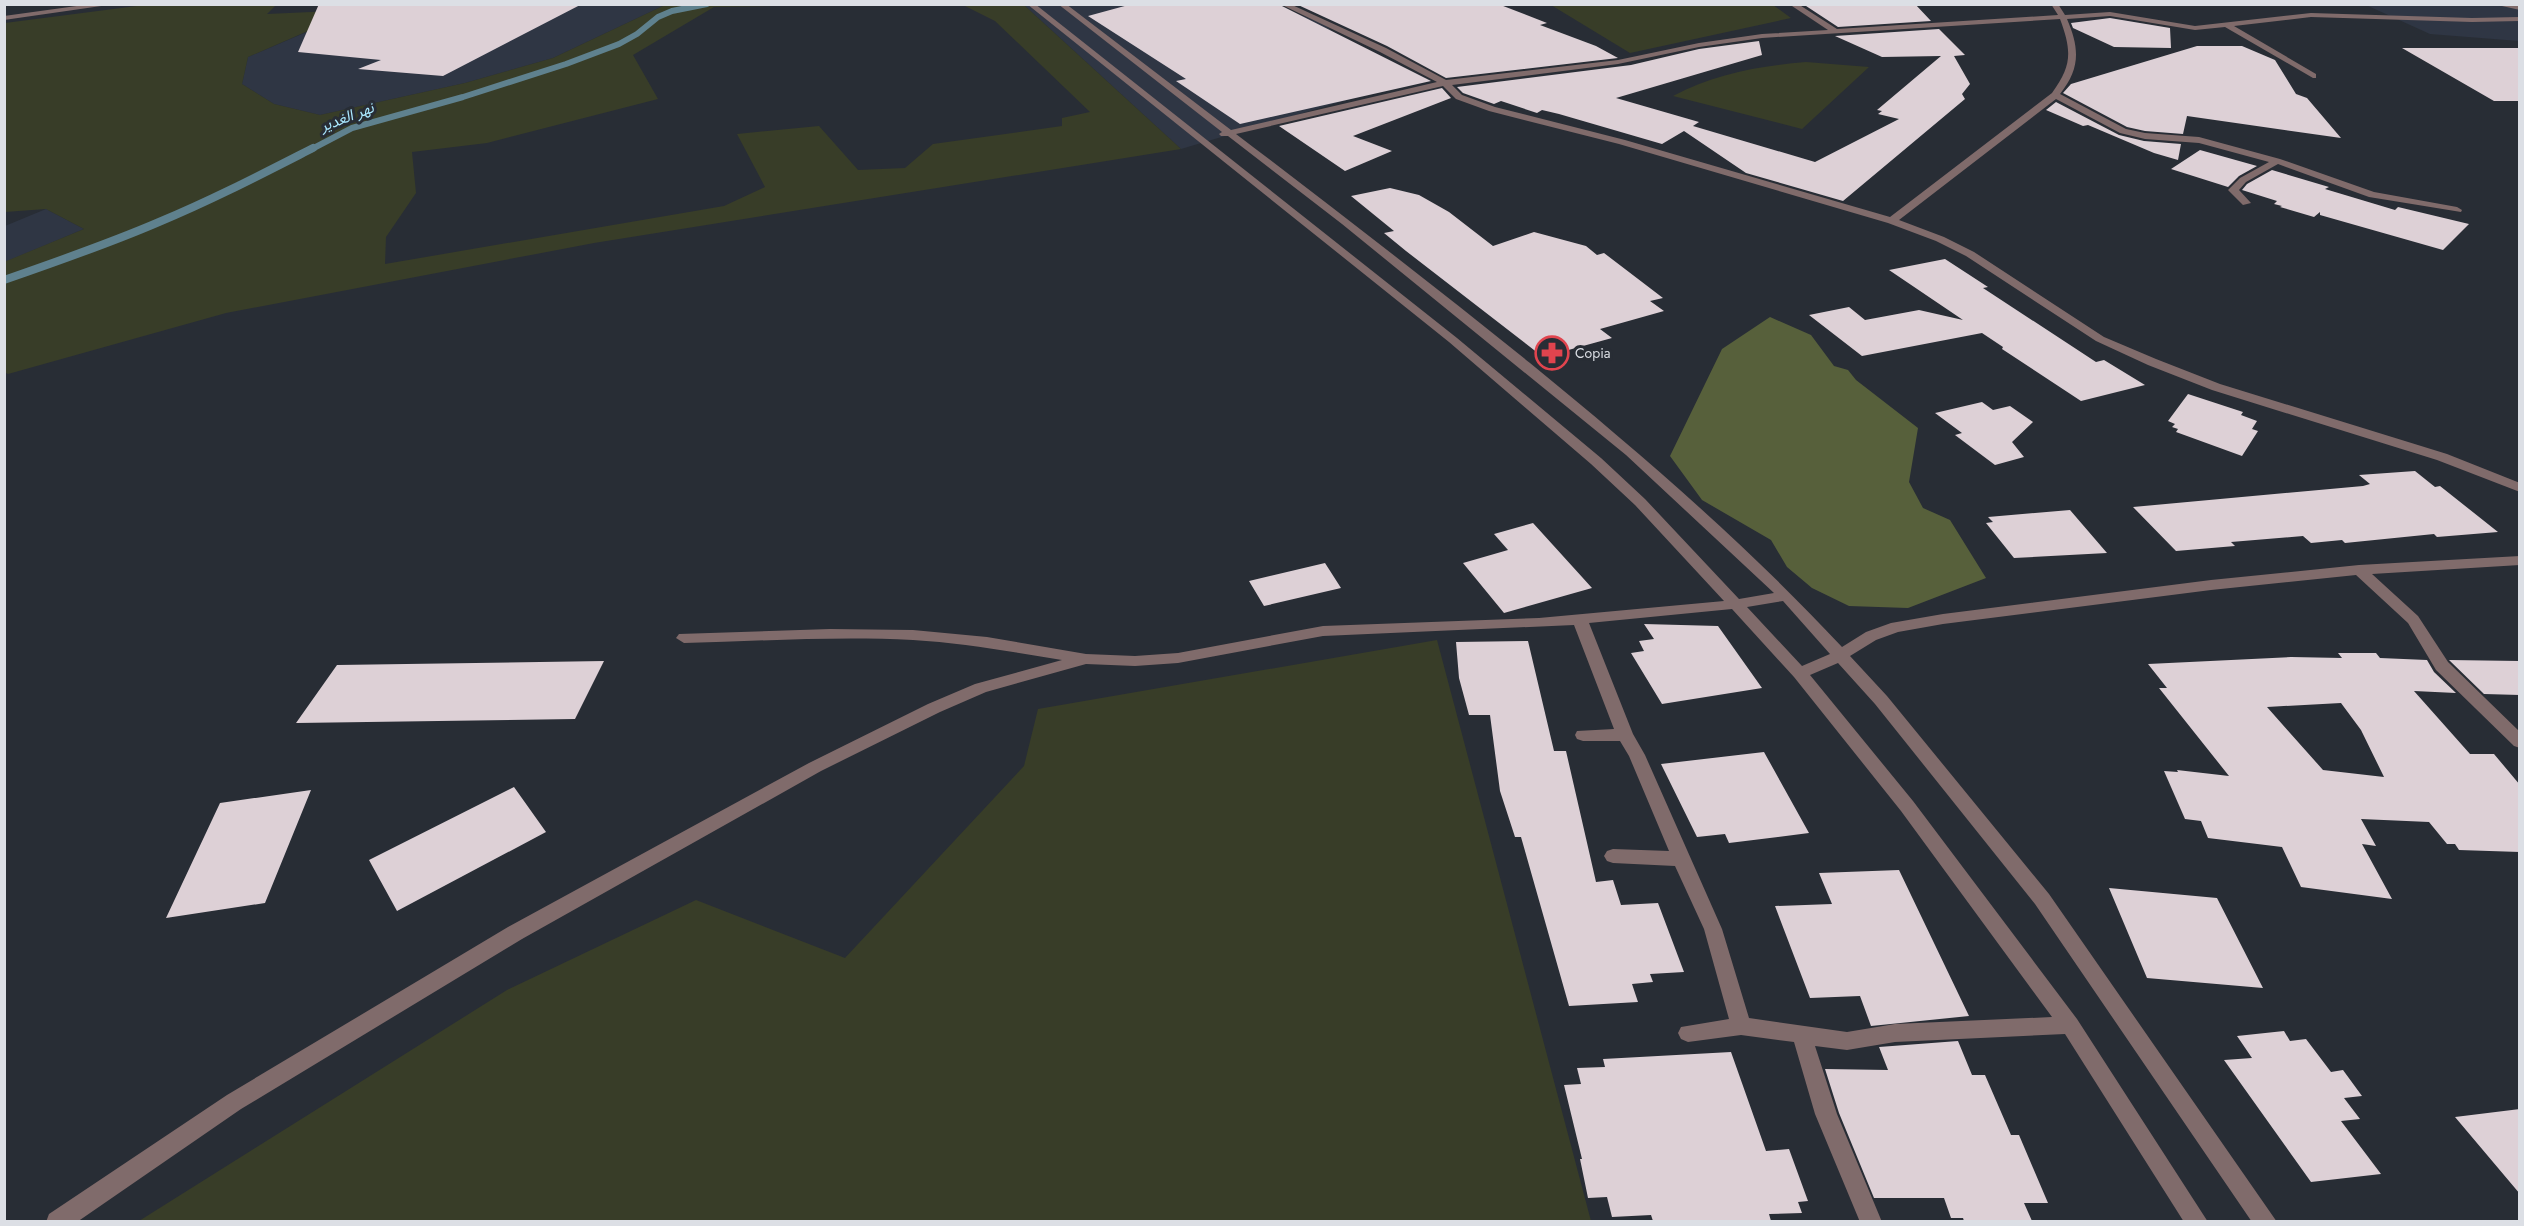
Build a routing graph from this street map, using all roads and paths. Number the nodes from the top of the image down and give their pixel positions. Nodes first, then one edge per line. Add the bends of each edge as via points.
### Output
1 (112, 4) edge
2 (1030, 4) edge
3 (1061, 4) edge
4 (1283, 4) edge
5 (1791, 4) edge
6 (2054, 4) edge
7 (2505, 4) edge
8 (2520, 8) edge
9 (2413, 9) dead end
10 (2065, 17) junction
11 (4, 18) edge
12 (2445, 19) junction
13 (2503, 19) junction
14 (2520, 19) edge
15 (2224, 24) junction
16 (2520, 27) edge
17 (1837, 32) junction
18 (2313, 76) dead end
19 (1445, 83) junction
20 (2055, 95) junction
21 (1228, 133) junction
22 (1200, 138) junction
23 (2277, 161) junction
24 (2246, 203) dead end
25 (2457, 210) dead end
26 (1892, 221) junction
27 (2520, 488) edge
28 (2520, 560) edge
29 (2359, 570) junction
30 (1786, 596) junction
31 (1738, 604) junction
32 (1580, 620) junction
33 (684, 638) dead end
34 (1839, 656) junction
35 (1086, 659) junction
36 (1800, 673) junction
37 (1583, 735) dead end
38 (1625, 735) junction
39 (2520, 742) edge
40 (1613, 856) dead end
41 (1681, 859) junction
42 (1741, 1026) junction
43 (2070, 1026) junction
44 (1688, 1033) dead end
45 (1802, 1035) junction
46 (57, 1221) edge
47 (1871, 1221) edge
48 (2198, 1221) edge
49 (2266, 1221) edge

1 - 11 street
2 - 22 street
3 - 21 street
4 - 19 street
5 - 17 street
6 - 10 street
7 - 8 street
9 - 12 street
10 - 15 street via 2110,14 2195,27
10 - 17 street
10 - 20 street via 2073,59 2068,78
12 - 13 street
12 - 15 street via 2311,15
13 - 14 street
13 - 16 street
15 - 18 street
17 - 19 street via 1752,38 1618,62
19 - 21 street
19 - 26 street via 1459,97 1492,109 1633,145
20 - 23 street via 2123,131 2199,140
20 - 26 street
21 - 22 street
21 - 30 street via 1346,222 1622,445
22 - 31 street via 1453,340 1596,461
23 - 24 street via 2233,190
23 - 25 street via 2372,195
26 - 27 street via 1970,254 2100,339 2152,362 2227,390 2442,457
28 - 29 street
29 - 34 street via 1943,619 1896,627
29 - 39 street via 2413,620 2442,666
30 - 31 street
30 - 34 street
31 - 32 street
31 - 36 street
32 - 35 street via 1323,631 1178,658
32 - 38 street
33 - 35 street via 913,635 987,642
34 - 36 street
34 - 49 street via 1881,700 2042,899
35 - 46 street via 981,688 815,767 485,951 234,1102
36 - 43 street via 1907,806
37 - 38 street
38 - 41 street
40 - 41 street
41 - 42 street via 1713,929
42 - 44 street
42 - 45 street
43 - 45 street via 1895,1033 1847,1041
43 - 48 street
45 - 47 street via 1826,1114

